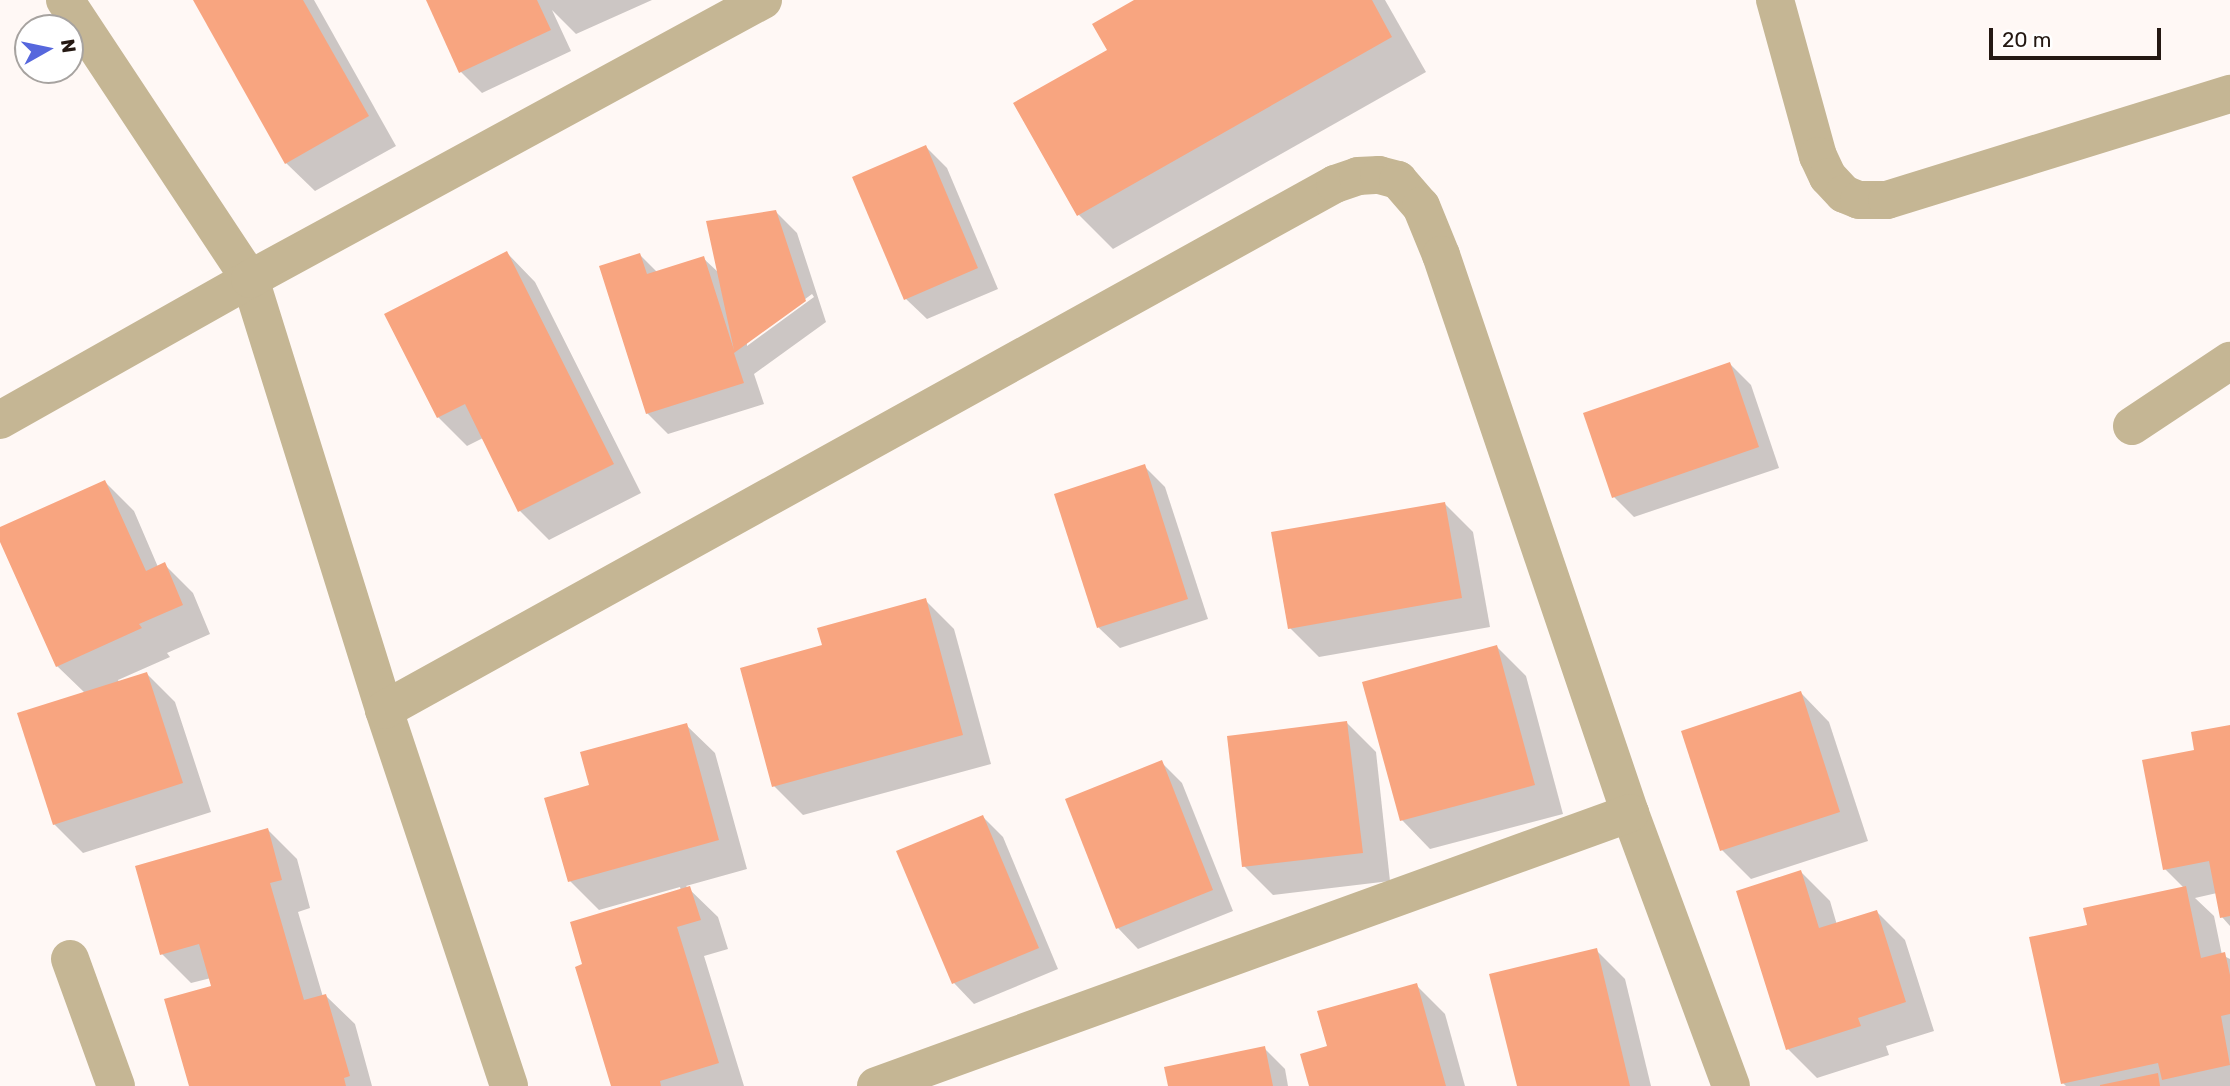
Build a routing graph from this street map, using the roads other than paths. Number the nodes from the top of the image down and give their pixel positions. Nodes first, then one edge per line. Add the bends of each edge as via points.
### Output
1 (65, 0) edge
2 (763, 0) edge
3 (1774, 0) edge
4 (2230, 94) edge
5 (250, 279) junction
6 (2230, 361) edge
7 (0, 420) edge
8 (2132, 426) dead end
9 (384, 710) junction
10 (1630, 813) junction
11 (70, 959) dead end
12 (116, 1086) edge
13 (509, 1086) edge
14 (876, 1086) edge
15 (1731, 1086) edge

1 - 5 street
2 - 5 street
3 - 4 street via 1818,156 1828,177 1844,194 1859,200 1887,200
5 - 7 street
5 - 9 street
6 - 8 street
9 - 10 street via 1335,184 1379,174 1398,180 1426,218
9 - 13 street
10 - 14 street
10 - 15 street
11 - 12 street

